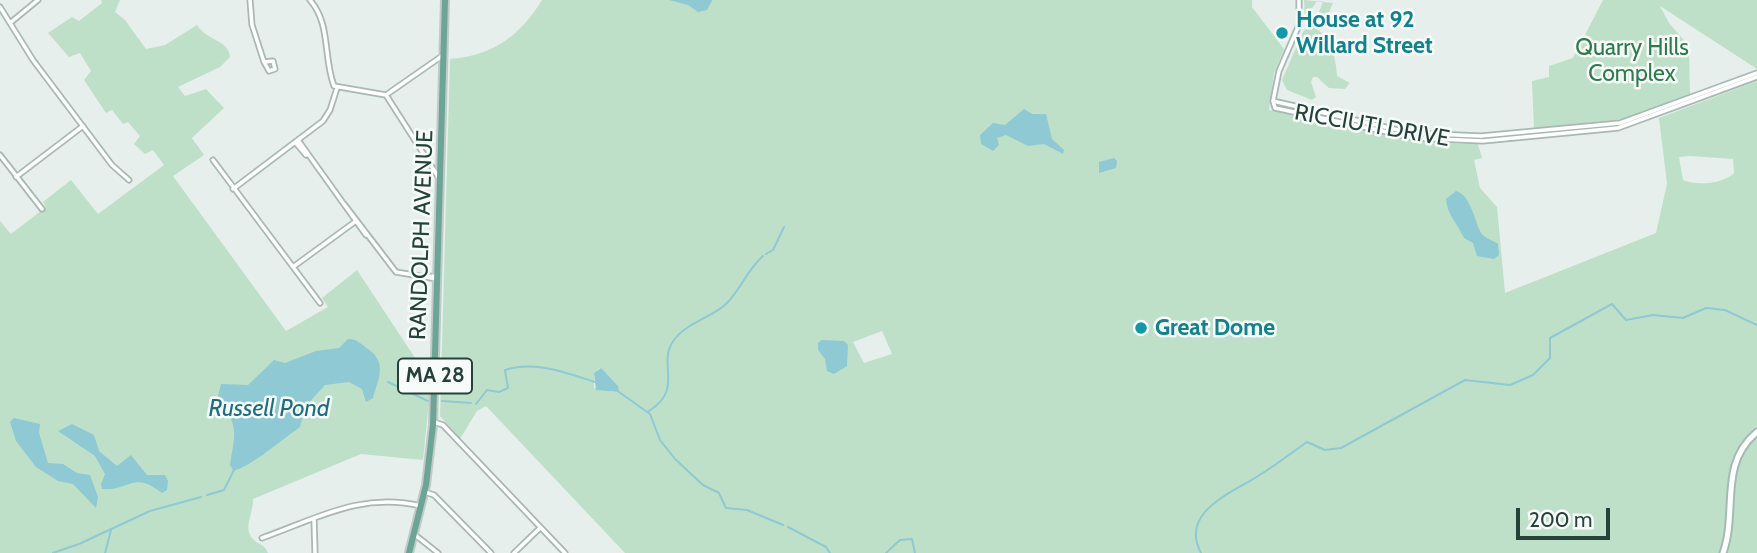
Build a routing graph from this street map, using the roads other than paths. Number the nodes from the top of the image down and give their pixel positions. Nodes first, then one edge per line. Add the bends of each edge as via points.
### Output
1 (38, 0) edge
2 (250, 0) edge
3 (310, 0) edge
4 (445, 0) edge
5 (1299, 0) edge
6 (0, 7) edge
7 (10, 23) junction
8 (444, 56) junction
9 (264, 62) junction
10 (1757, 75) edge
11 (337, 87) junction
12 (386, 95) junction
13 (83, 126) junction
14 (296, 141) junction
15 (0, 155) edge
16 (213, 160) dead end
17 (16, 177) junction
18 (441, 178) junction
19 (129, 180) dead end
20 (233, 189) junction
21 (42, 209) dead end
22 (356, 220) junction
23 (293, 267) junction
24 (438, 277) junction
25 (320, 303) dead end
26 (433, 422) junction
27 (1757, 432) edge
28 (425, 492) junction
29 (421, 506) junction
30 (314, 519) junction
31 (540, 528) junction
32 (414, 534) junction
33 (262, 538) dead end
34 (315, 553) edge
35 (409, 553) edge
36 (438, 553) edge
37 (491, 553) edge
38 (514, 553) edge
39 (565, 553) edge
40 (1723, 553) edge

1 - 7 street
2 - 9 street
3 - 11 street via 323,21 330,76
4 - 8 main road, RANDOLPH AVENUE / MA 28
5 - 10 street, RICCIUTI DRIVE via 1298,29 1279,71 1275,108 1401,136 1483,141 1618,128
6 - 7 street
7 - 13 street
8 - 12 street
8 - 18 main road, RANDOLPH AVENUE / MA 28
9 - 9 street via 266,68 273,71 276,64
11 - 12 street
11 - 14 street via 327,117
12 - 18 street
13 - 17 street
13 - 19 street
14 - 20 street
14 - 22 street
15 - 17 street
16 - 20 street
17 - 21 street
18 - 24 main road, RANDOLPH AVENUE / MA 28
20 - 23 street
22 - 23 street
22 - 24 street via 394,270
23 - 25 street
24 - 26 main road, RANDOLPH AVENUE / MA 28
26 - 28 main road, RANDOLPH AVENUE / MA 28
26 - 31 street via 443,425
27 - 40 street via 1740,452 1732,471 1731,519
28 - 29 main road, RANDOLPH AVENUE / MA 28
28 - 37 street
29 - 30 street via 359,502
29 - 32 main road, RANDOLPH AVENUE / MA 28
30 - 33 street
30 - 34 street
31 - 38 street
31 - 39 street
32 - 35 main road, RANDOLPH AVENUE / MA 28
32 - 36 street

